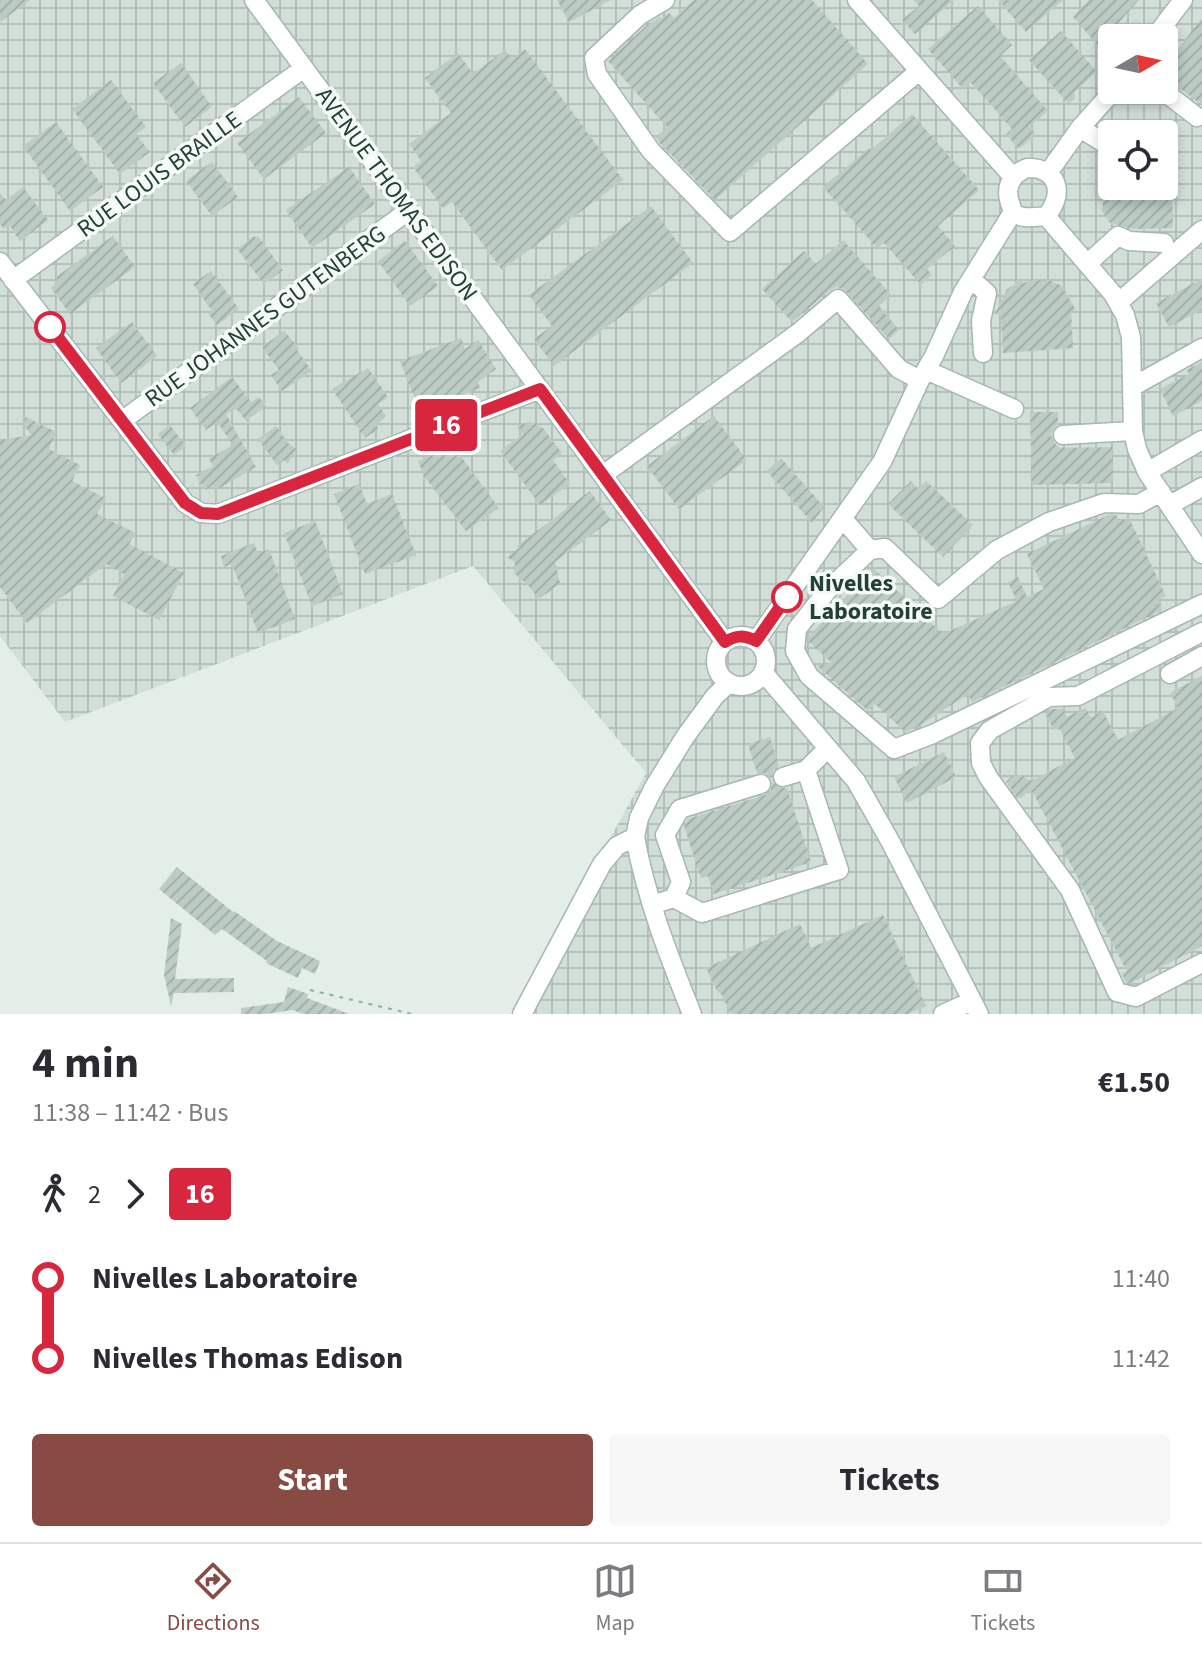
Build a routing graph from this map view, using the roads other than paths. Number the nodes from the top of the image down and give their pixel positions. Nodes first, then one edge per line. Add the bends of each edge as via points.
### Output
1 (254, 0) edge
2 (665, 0) edge
3 (857, 0) edge
4 (1183, 0) edge
5 (1165, 24) edge
6 (304, 68) junction
7 (919, 71) junction
8 (1178, 102) edge
9 (1101, 104) edge
10 (1197, 117) dead end
11 (1080, 128) junction
12 (1098, 139) edge
13 (1048, 173) junction
14 (1013, 177) junction
15 (408, 211) junction
16 (1013, 212) junction
17 (1046, 216) junction
18 (1202, 230) edge
19 (1164, 243) dead end
20 (0, 262) edge
21 (1087, 264) junction
22 (971, 279) junction
23 (13, 280) junction
24 (1119, 302) junction
25 (1202, 348) edge
26 (983, 353) dead end
27 (923, 375) junction
28 (1132, 387) junction
29 (540, 389) junction
30 (1014, 409) dead end
31 (123, 420) junction
32 (1133, 431) junction
33 (1063, 435) dead end
34 (1202, 440) edge
35 (607, 472) dead end
36 (1147, 472) junction
37 (1202, 487) edge
38 (1165, 499) junction
39 (843, 519) junction
40 (870, 550) junction
41 (1202, 554) edge
42 (1202, 604) edge
43 (1202, 632) edge
44 (756, 641) junction
45 (725, 642) junction
46 (1202, 656) edge
47 (763, 672) junction
48 (1170, 674) dead end
49 (729, 683) junction
50 (828, 748) junction
51 (806, 770) junction
52 (783, 777) dead end
53 (761, 784) dead end
54 (635, 837) junction
55 (674, 898) junction
56 (652, 905) junction
57 (1202, 963) edge
58 (975, 1007) edge
59 (522, 1014) edge
60 (692, 1014) edge
61 (943, 1014) edge

1 - 6 street, AVENUE THOMAS EDISON
2 - 7 street via 640,15 594,58 597,74 651,151 730,232
3 - 7 street
4 - 5 street
6 - 15 street, AVENUE THOMAS EDISON
6 - 23 street, RUE LOUIS BRAILLE
7 - 14 street
8 - 10 street
9 - 11 street
11 - 12 street
11 - 13 street
13 - 14 street via 1027,168
13 - 17 street via 1058,195
14 - 16 street via 1007,189
15 - 29 street, AVENUE THOMAS EDISON
15 - 31 street, RUE JOHANNES GUTENBERG
16 - 17 street
16 - 22 street
17 - 21 street
18 - 24 street
19 - 21 street via 1118,236
20 - 23 street
21 - 24 street
22 - 26 street via 987,293 981,321
22 - 27 street
23 - 31 street
24 - 28 street via 1131,337
25 - 28 street
27 - 30 street
27 - 35 street via 899,369 838,299
27 - 39 street via 882,462
28 - 32 street
29 - 31 street via 218,514 201,513 185,503
29 - 45 street, AVENUE THOMAS EDISON
32 - 33 street
32 - 36 street
34 - 36 street
36 - 38 street
37 - 38 street
38 - 40 street via 1104,503 1049,522 997,550 938,599 885,548
38 - 41 street
39 - 40 street
39 - 44 street
40 - 42 street via 797,629 795,651 809,676 894,749
43 - 57 street via 1078,696 1049,697 990,730 980,743 988,777 1070,890 1117,992 1136,997
44 - 45 street via 739,636
44 - 47 street via 765,655
45 - 49 street via 716,662
46 - 48 street
47 - 49 street via 746,686
47 - 50 street
49 - 54 street via 685,737 654,787
50 - 51 street
50 - 58 street via 856,781
51 - 52 street
51 - 55 street via 839,870 702,913
53 - 55 street via 680,809 665,835 681,882
54 - 56 street
54 - 59 street via 617,846 602,864
55 - 56 street
56 - 60 street
58 - 61 street

